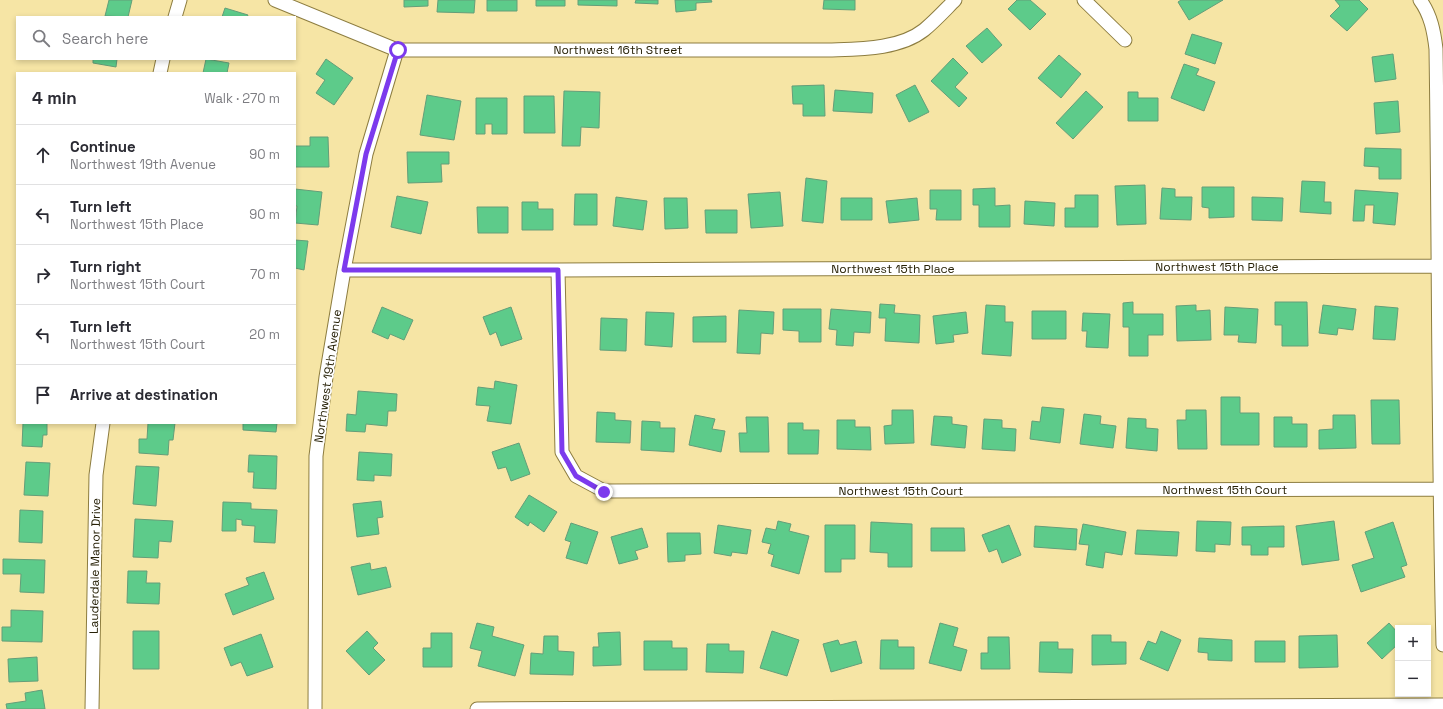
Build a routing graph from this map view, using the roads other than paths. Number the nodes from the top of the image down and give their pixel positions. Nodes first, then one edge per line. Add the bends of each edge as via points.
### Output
1 (180, 0) edge
2 (275, 0) edge
3 (955, 0) edge
4 (1084, 0) edge
5 (1420, 0) edge
6 (175, 16) edge
7 (1125, 40) dead end
8 (398, 50) junction
9 (163, 60) edge
10 (160, 72) edge
11 (1441, 266) edge
12 (344, 270) junction
13 (558, 270) junction
14 (103, 424) edge
15 (1439, 489) junction
16 (1443, 645) edge
17 (1443, 705) edge
18 (92, 709) edge
19 (315, 709) edge
20 (477, 709) edge

1 - 6 street
2 - 8 street, Northwest 16th Street
3 - 8 street, Northwest 16th Street via 923,31 906,40 876,48
4 - 7 street
5 - 11 street via 1433,26 1436,49
8 - 12 street, Northwest 19th Avenue via 366,154
9 - 10 street
11 - 13 street, Northwest 15th Place
11 - 15 street
12 - 13 street, Northwest 15th Place
12 - 19 street, Northwest 19th Avenue via 316,456
13 - 15 street, Northwest 15th Court via 562,452 576,476 604,492
14 - 18 street, Lauderdale Manor Drive via 96,475
15 - 16 street
17 - 20 street

